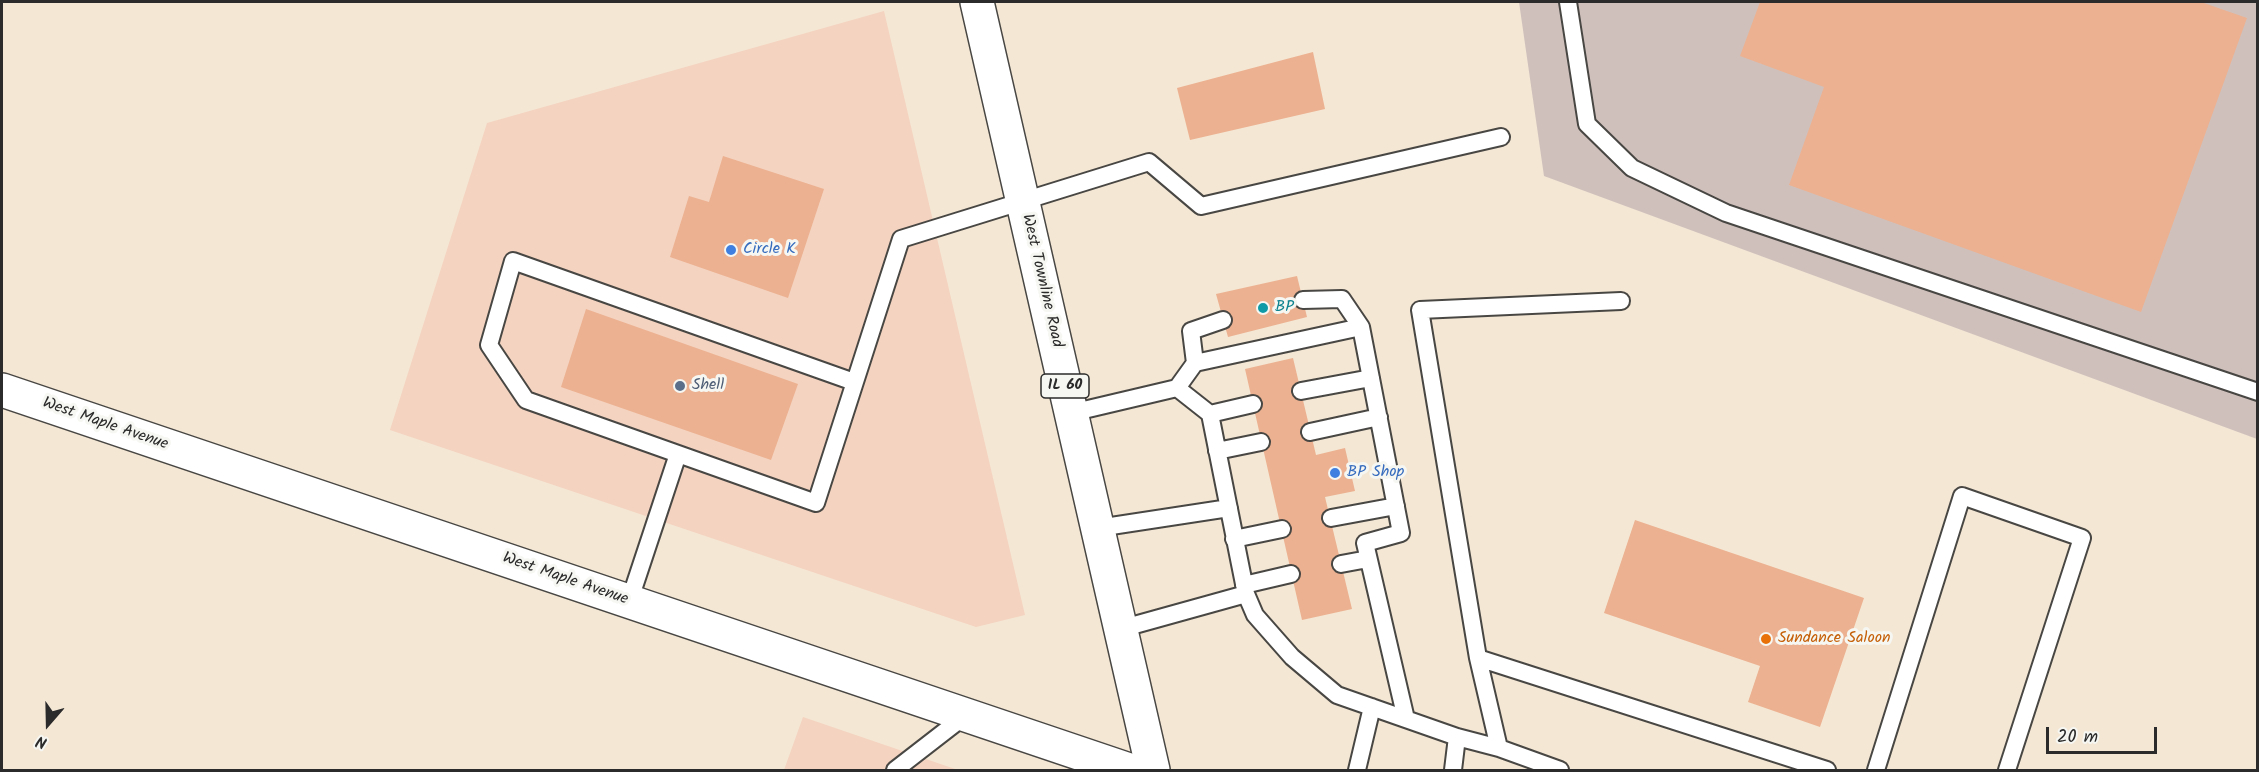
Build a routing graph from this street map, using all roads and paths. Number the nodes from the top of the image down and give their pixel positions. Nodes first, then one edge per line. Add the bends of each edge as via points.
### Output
1 (977, 2) edge
2 (1568, 2) edge
3 (1501, 137) dead end
4 (1023, 200) junction
5 (1303, 300) dead end
6 (1621, 301) dead end
7 (1223, 320) dead end
8 (1360, 327) junction
9 (1195, 363) junction
10 (1371, 378) junction
11 (854, 382) junction
12 (1178, 388) junction
13 (2, 390) edge
14 (1301, 392) dead end
15 (2258, 392) edge
16 (1253, 404) dead end
17 (1071, 413) junction
18 (1210, 414) junction
19 (1378, 417) junction
20 (1310, 432) dead end
21 (1261, 442) dead end
22 (1218, 451) junction
23 (678, 454) junction
24 (1396, 506) junction
25 (1229, 508) junction
26 (1330, 518) dead end
27 (1098, 528) junction
28 (1281, 529) dead end
29 (1234, 539) junction
30 (1368, 559) junction
31 (1341, 564) dead end
32 (1291, 574) dead end
33 (1245, 590) junction
34 (629, 602) junction
35 (1120, 629) junction
36 (1478, 658) junction
37 (1372, 708) junction
38 (966, 715) junction
39 (1406, 719) junction
40 (1457, 737) junction
41 (1499, 748) junction
42 (895, 771) edge
43 (1129, 771) edge
44 (1153, 771) edge
45 (1357, 771) edge
46 (1453, 771) edge
47 (1560, 771) edge
48 (1827, 771) edge
49 (1876, 771) edge
50 (2007, 771) edge

1 - 4 main road, West Townline Road / IL 60
2 - 15 lane via 1587,124 1632,168 1726,213
3 - 4 lane via 1201,206 1149,162
4 - 11 lane via 901,239
4 - 17 main road, West Townline Road / IL 60
5 - 8 lane via 1342,299
6 - 36 lane via 1420,310
7 - 9 lane via 1191,331
8 - 9 lane
8 - 10 lane
9 - 12 lane
10 - 14 lane
10 - 19 lane
11 - 23 lane via 816,503
11 - 23 lane via 513,261 489,345 526,400
12 - 17 lane
12 - 18 lane
13 - 34 main road, West Maple Avenue
16 - 18 lane
17 - 27 main road, West Townline Road / IL 60
18 - 22 lane
19 - 20 lane
19 - 24 lane
21 - 22 lane
22 - 25 lane
23 - 34 lane
24 - 26 lane
24 - 30 lane via 1401,533 1365,543
25 - 27 lane
25 - 29 lane
27 - 35 main road, West Townline Road / IL 60
28 - 29 lane
29 - 33 lane
30 - 31 lane
30 - 39 lane
32 - 33 lane
33 - 35 lane
33 - 37 lane via 1255,615 1292,657 1337,695
34 - 38 main road, West Maple Avenue
35 - 44 main road, West Townline Road / IL 60
36 - 41 lane
36 - 48 lane
37 - 39 lane
37 - 45 lane
38 - 42 lane
38 - 43 main road, West Maple Avenue
39 - 40 lane
40 - 41 lane
40 - 46 lane
41 - 47 lane
49 - 50 lane via 1962,496 2082,538

